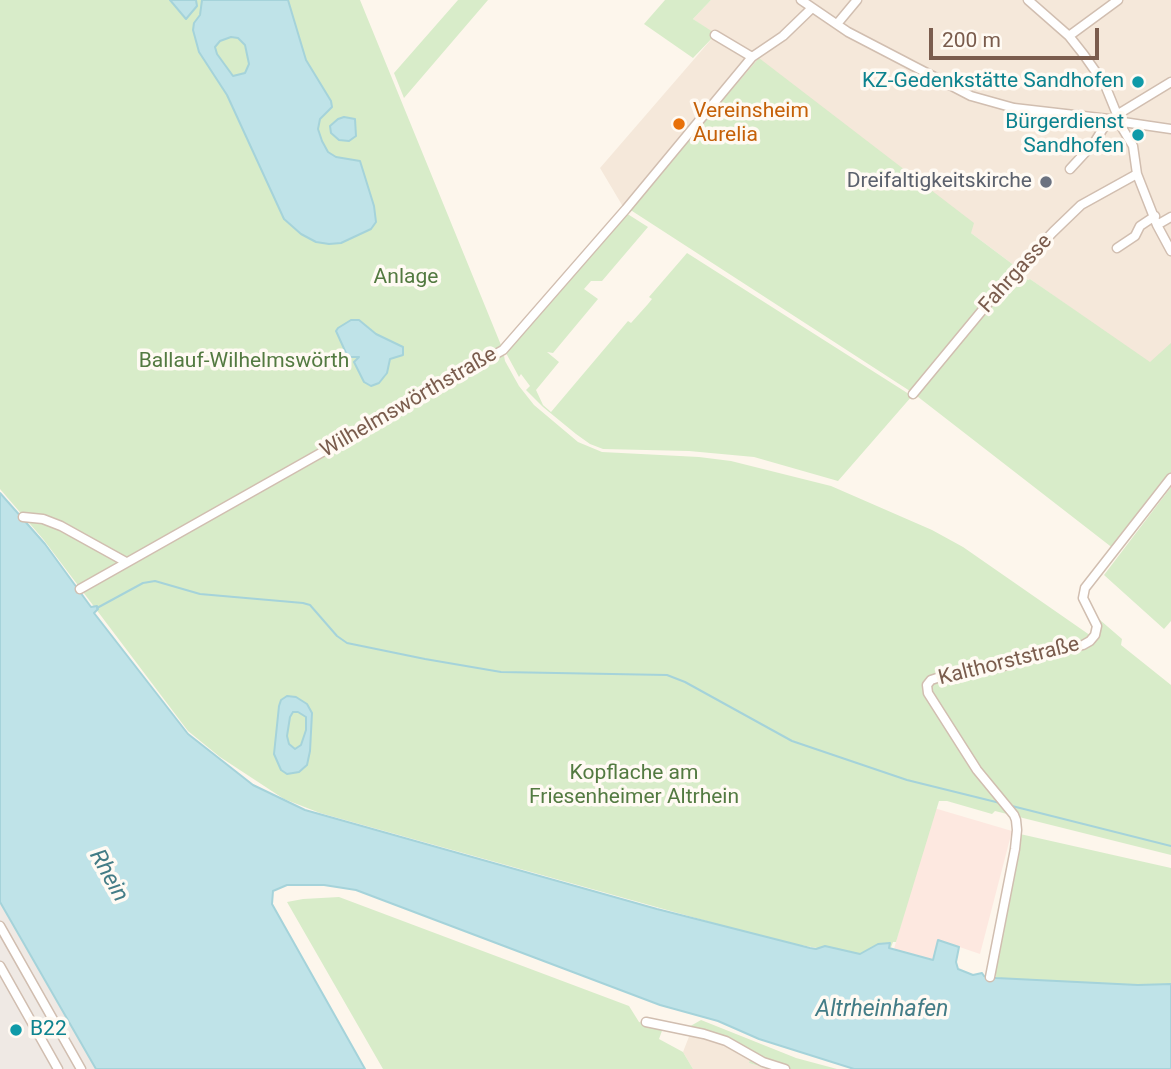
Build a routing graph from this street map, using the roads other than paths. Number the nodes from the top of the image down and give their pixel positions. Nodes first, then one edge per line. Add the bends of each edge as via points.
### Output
1 (802, 0) edge
2 (857, 0) edge
3 (1028, 0) edge
4 (1118, 0) edge
5 (812, 8) junction
6 (837, 24) junction
7 (715, 35) dead end
8 (1069, 36) junction
9 (752, 57) junction
10 (1171, 82) edge
11 (1115, 115) junction
12 (1122, 124) junction
13 (1171, 129) edge
14 (1070, 169) dead end
15 (1137, 174) junction
16 (1171, 217) edge
17 (1156, 220) junction
18 (1117, 248) dead end
19 (1171, 251) edge
20 (913, 394) dead end
21 (1171, 478) edge
22 (23, 517) dead end
23 (126, 562) junction
24 (80, 589) dead end
25 (0, 926) edge
26 (0, 966) edge
27 (990, 977) dead end
28 (646, 1022) dead end
29 (58, 1069) edge
30 (81, 1069) edge
31 (785, 1069) edge

1 - 5 street
2 - 6 street
3 - 8 street
4 - 8 street
5 - 6 street
5 - 9 street, Wilhelmswörthstraße
6 - 11 street via 982,100 1014,108
7 - 9 street
8 - 11 street via 1105,85
9 - 23 street, Wilhelmswörthstraße via 503,350
10 - 11 street
11 - 12 street
11 - 12 street via 1112,126
11 - 14 street
12 - 13 street
12 - 15 street via 1133,146
15 - 17 street
15 - 20 street, Fahrgasse via 1081,205 1053,232
16 - 17 street
17 - 18 street via 1140,226 1135,236
17 - 19 street
21 - 27 street, Kalthorststraße via 1085,588 1083,598 1097,626 1090,641 1000,667 937,678 928,685 928,693 976,770 1014,815 1017,830
22 - 23 street via 61,526
23 - 24 street, Wilhelmswörthstraße
25 - 30 street
26 - 29 street
28 - 31 street via 726,1041

